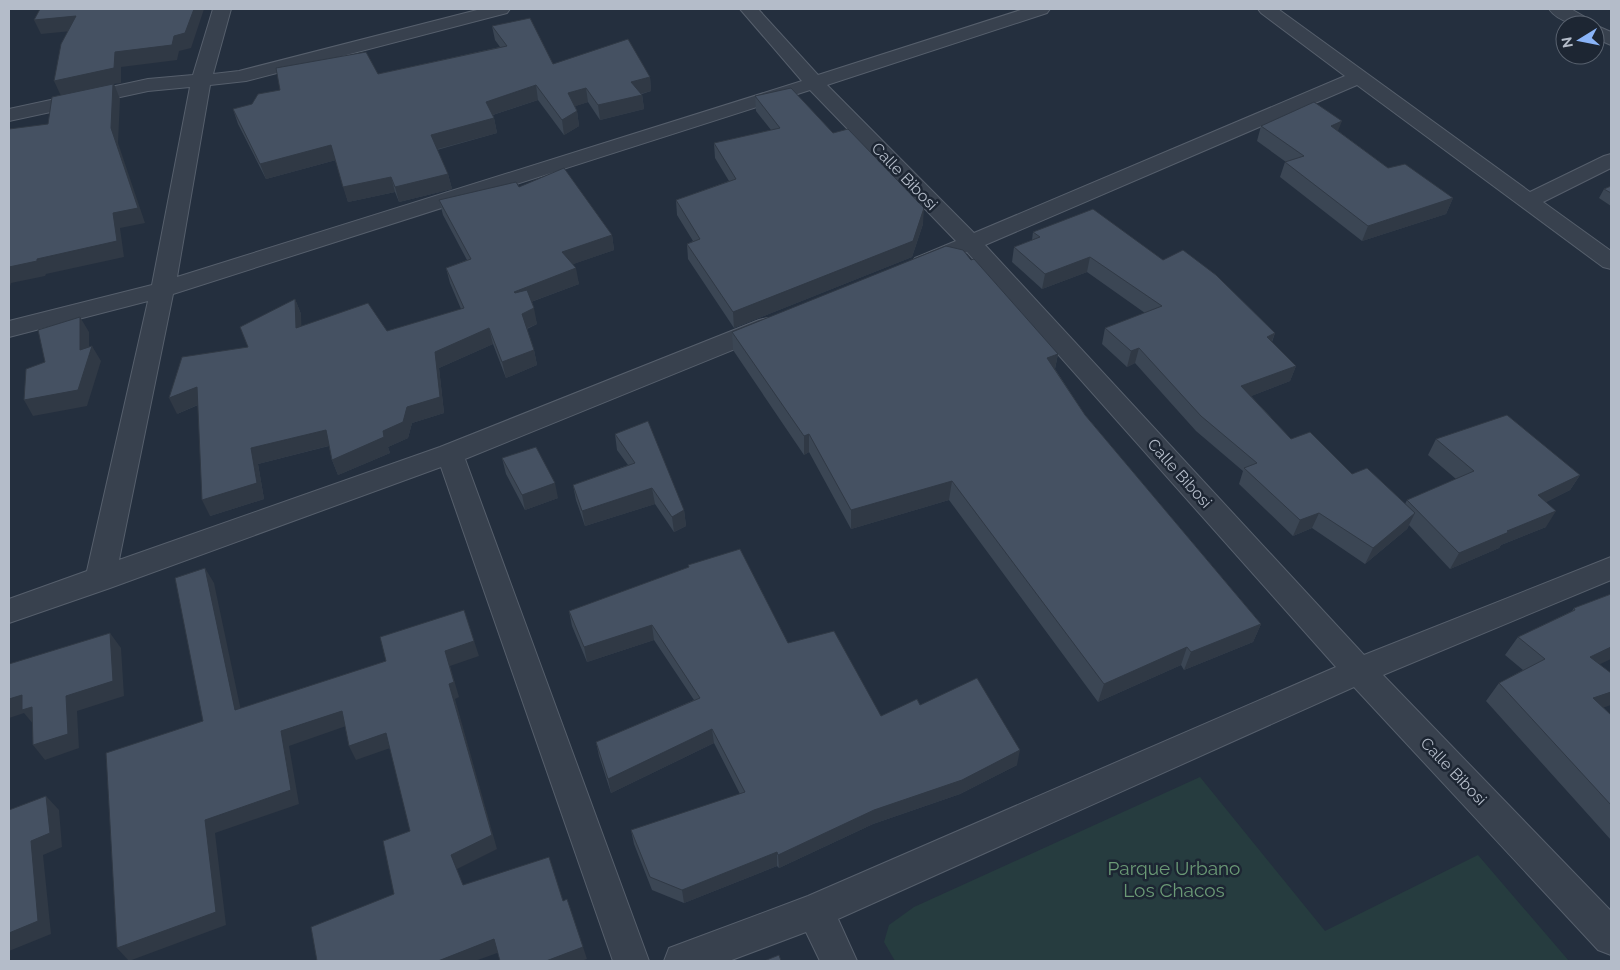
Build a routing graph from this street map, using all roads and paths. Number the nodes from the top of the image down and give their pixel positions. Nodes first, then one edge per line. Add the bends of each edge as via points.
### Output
1 (222, 9) edge
2 (500, 9) edge
3 (749, 9) edge
4 (1041, 9) edge
5 (1267, 9) edge
6 (1359, 77) junction
7 (201, 80) junction
8 (814, 83) junction
9 (9, 116) edge
10 (1611, 160) edge
11 (1528, 201) junction
12 (971, 243) junction
13 (1611, 262) edge
14 (902, 271) edge
15 (162, 290) junction
16 (785, 319) edge
17 (9, 329) edge
18 (450, 454) junction
19 (1611, 568) edge
20 (100, 580) junction
21 (9, 611) edge
22 (1359, 671) junction
23 (815, 911) junction
24 (1611, 937) edge
25 (631, 961) edge
26 (682, 961) edge
27 (839, 961) edge

1 - 7 street
2 - 7 street via 239,77
3 - 8 street, Calle Bibosi
4 - 8 street
5 - 6 street
6 - 11 street
6 - 12 street
7 - 9 street via 148,85
7 - 15 street
8 - 12 street, Calle Bibosi
8 - 15 street
10 - 11 street
11 - 13 street
12 - 14 street
12 - 22 street, Calle Bibosi
15 - 17 street
15 - 20 street
16 - 18 street
18 - 20 street
18 - 25 street
19 - 22 street
20 - 21 street
22 - 23 street
22 - 24 street, Calle Bibosi
23 - 26 street
23 - 27 street

